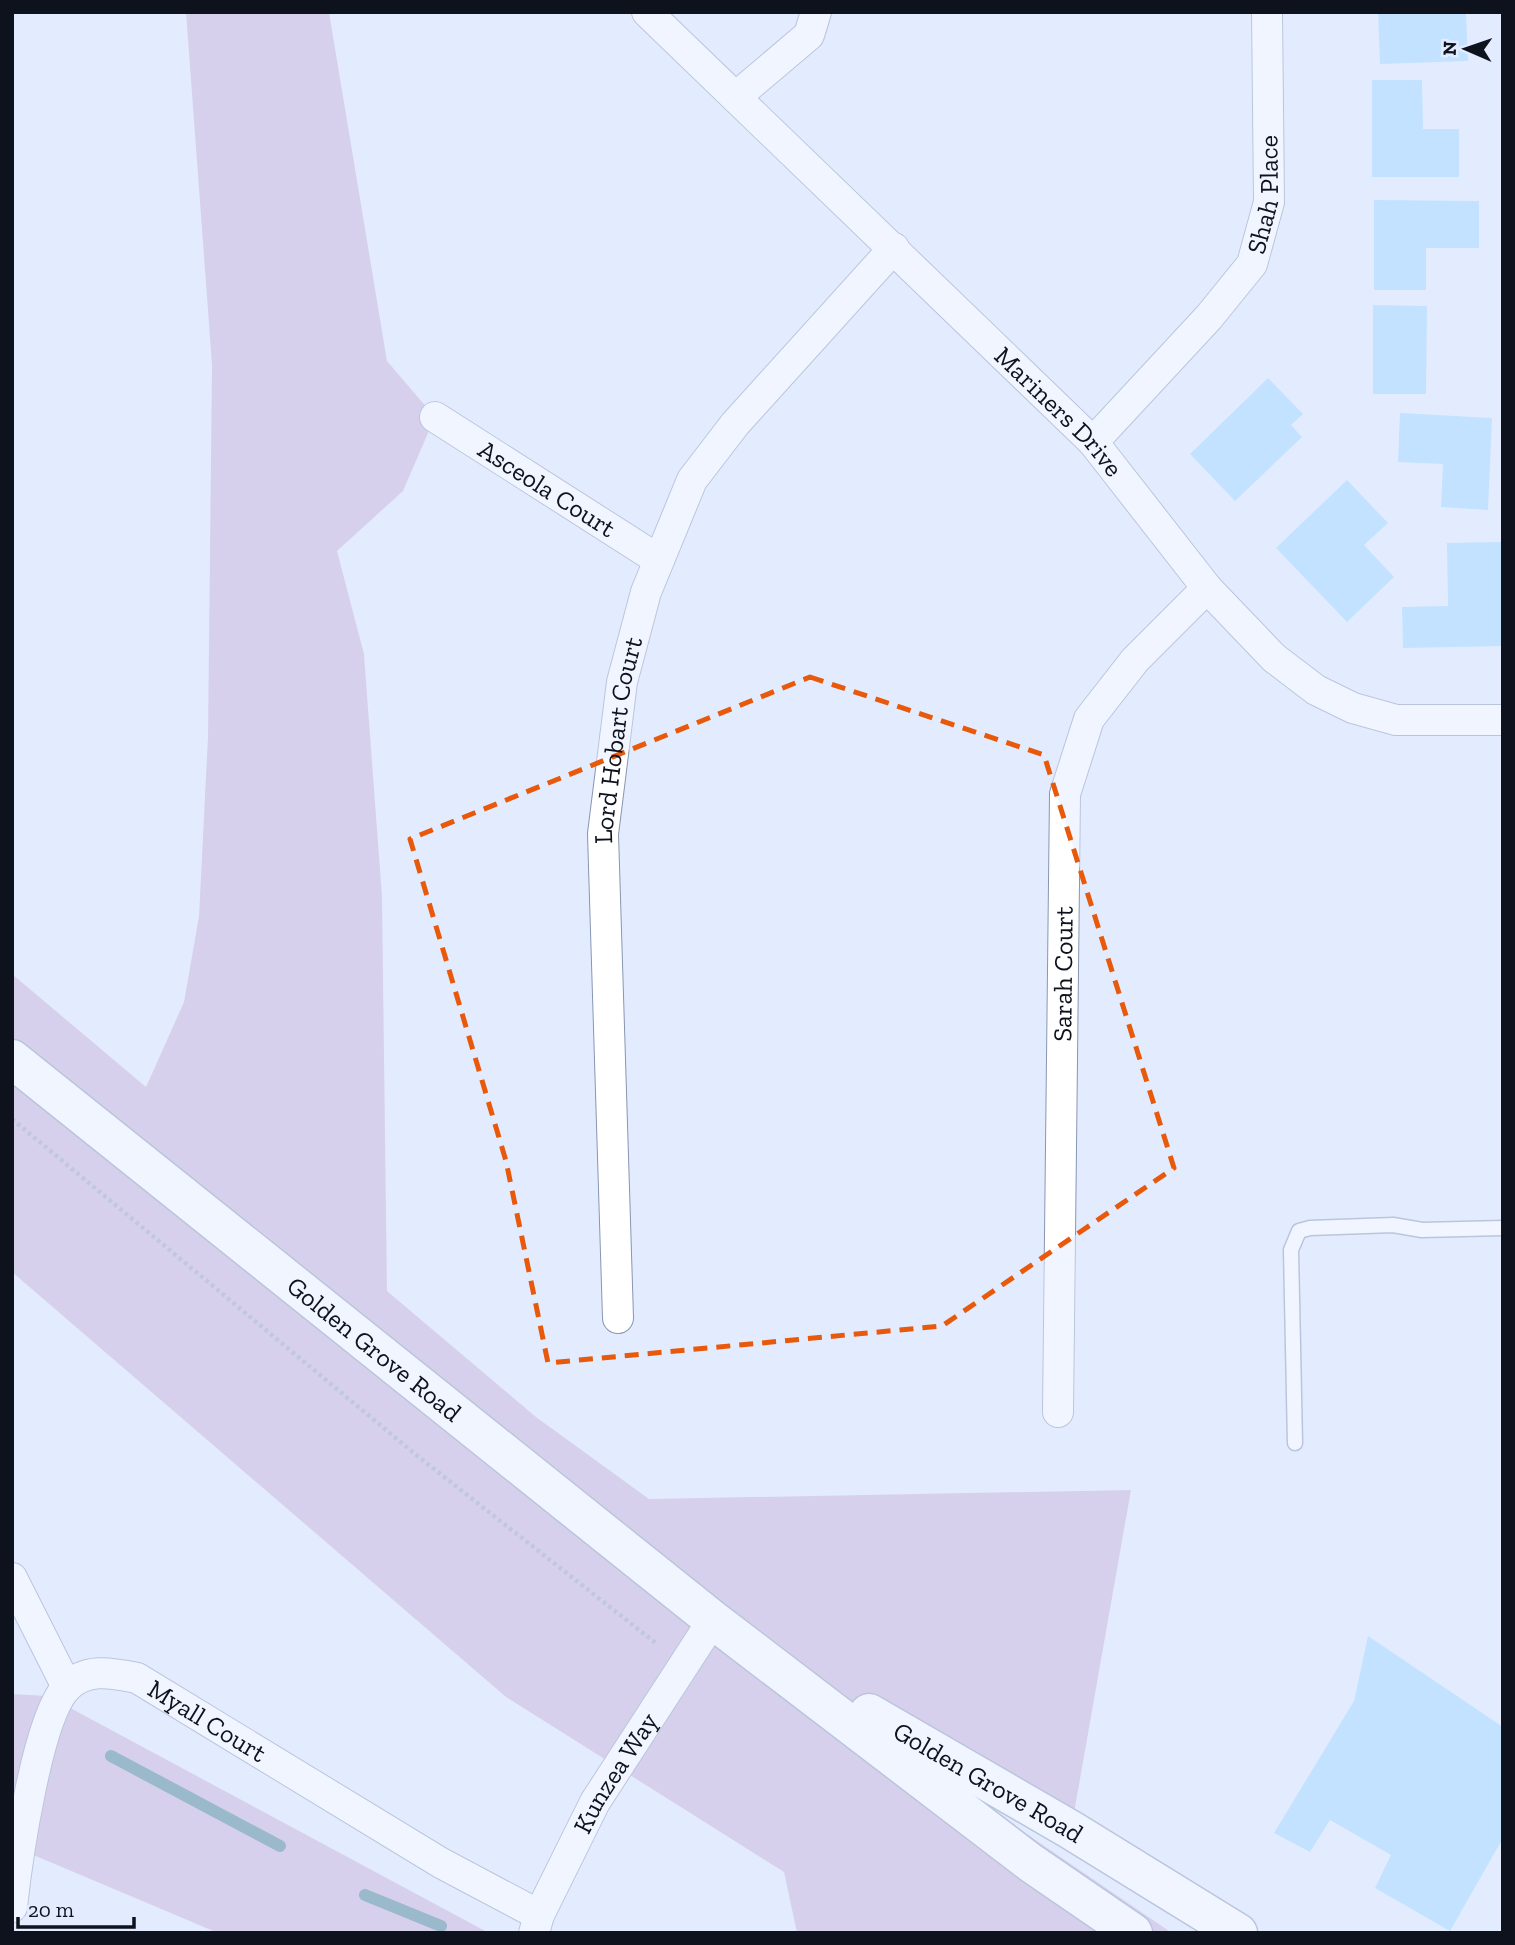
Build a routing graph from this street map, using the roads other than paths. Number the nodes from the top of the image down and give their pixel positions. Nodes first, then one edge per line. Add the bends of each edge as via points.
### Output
1 (647, 12) edge
2 (816, 12) edge
3 (1267, 12) edge
4 (737, 96) junction
5 (894, 248) junction
6 (435, 417) dead end
7 (1093, 442) junction
8 (659, 560) junction
9 (1207, 588) junction
10 (1503, 720) edge
11 (12, 1059) edge
12 (1503, 1228) edge
13 (618, 1318) dead end
14 (1058, 1412) dead end
15 (1295, 1443) dead end
16 (12, 1578) edge
17 (725, 1628) junction
18 (67, 1687) junction
19 (12, 1909) edge
20 (536, 1924) edge
21 (15, 1933) edge
22 (1133, 1933) edge
23 (1238, 1933) edge

1 - 4 street, Mariners Drive
2 - 4 street via 809,35
3 - 7 street, Shah Place via 1269,202 1252,264
4 - 5 street, Mariners Drive
5 - 7 street, Mariners Drive
5 - 8 street, Lord Hobart Court via 706,461 692,480
6 - 8 street, Asceola Court
7 - 9 street, Mariners Drive
8 - 13 street, Lord Hobart Court via 622,682 603,834
9 - 10 street, Mariners Drive via 1274,658 1317,690 1353,708 1396,720
9 - 14 street, Sarah Court via 1135,660 1089,719 1065,794
11 - 17 main road, Golden Grove Road
12 - 15 lane via 1422,1230 1393,1225 1300,1231 1291,1251
16 - 18 street
17 - 20 street, Kunzea Way via 684,1665 595,1802
17 - 22 main road, Golden Grove Road via 1031,1864
17 - 23 main road, Golden Grove Road
18 - 19 street via 52,1709 44,1734
18 - 20 street, Myall Court via 104,1671 136,1678
19 - 21 street

